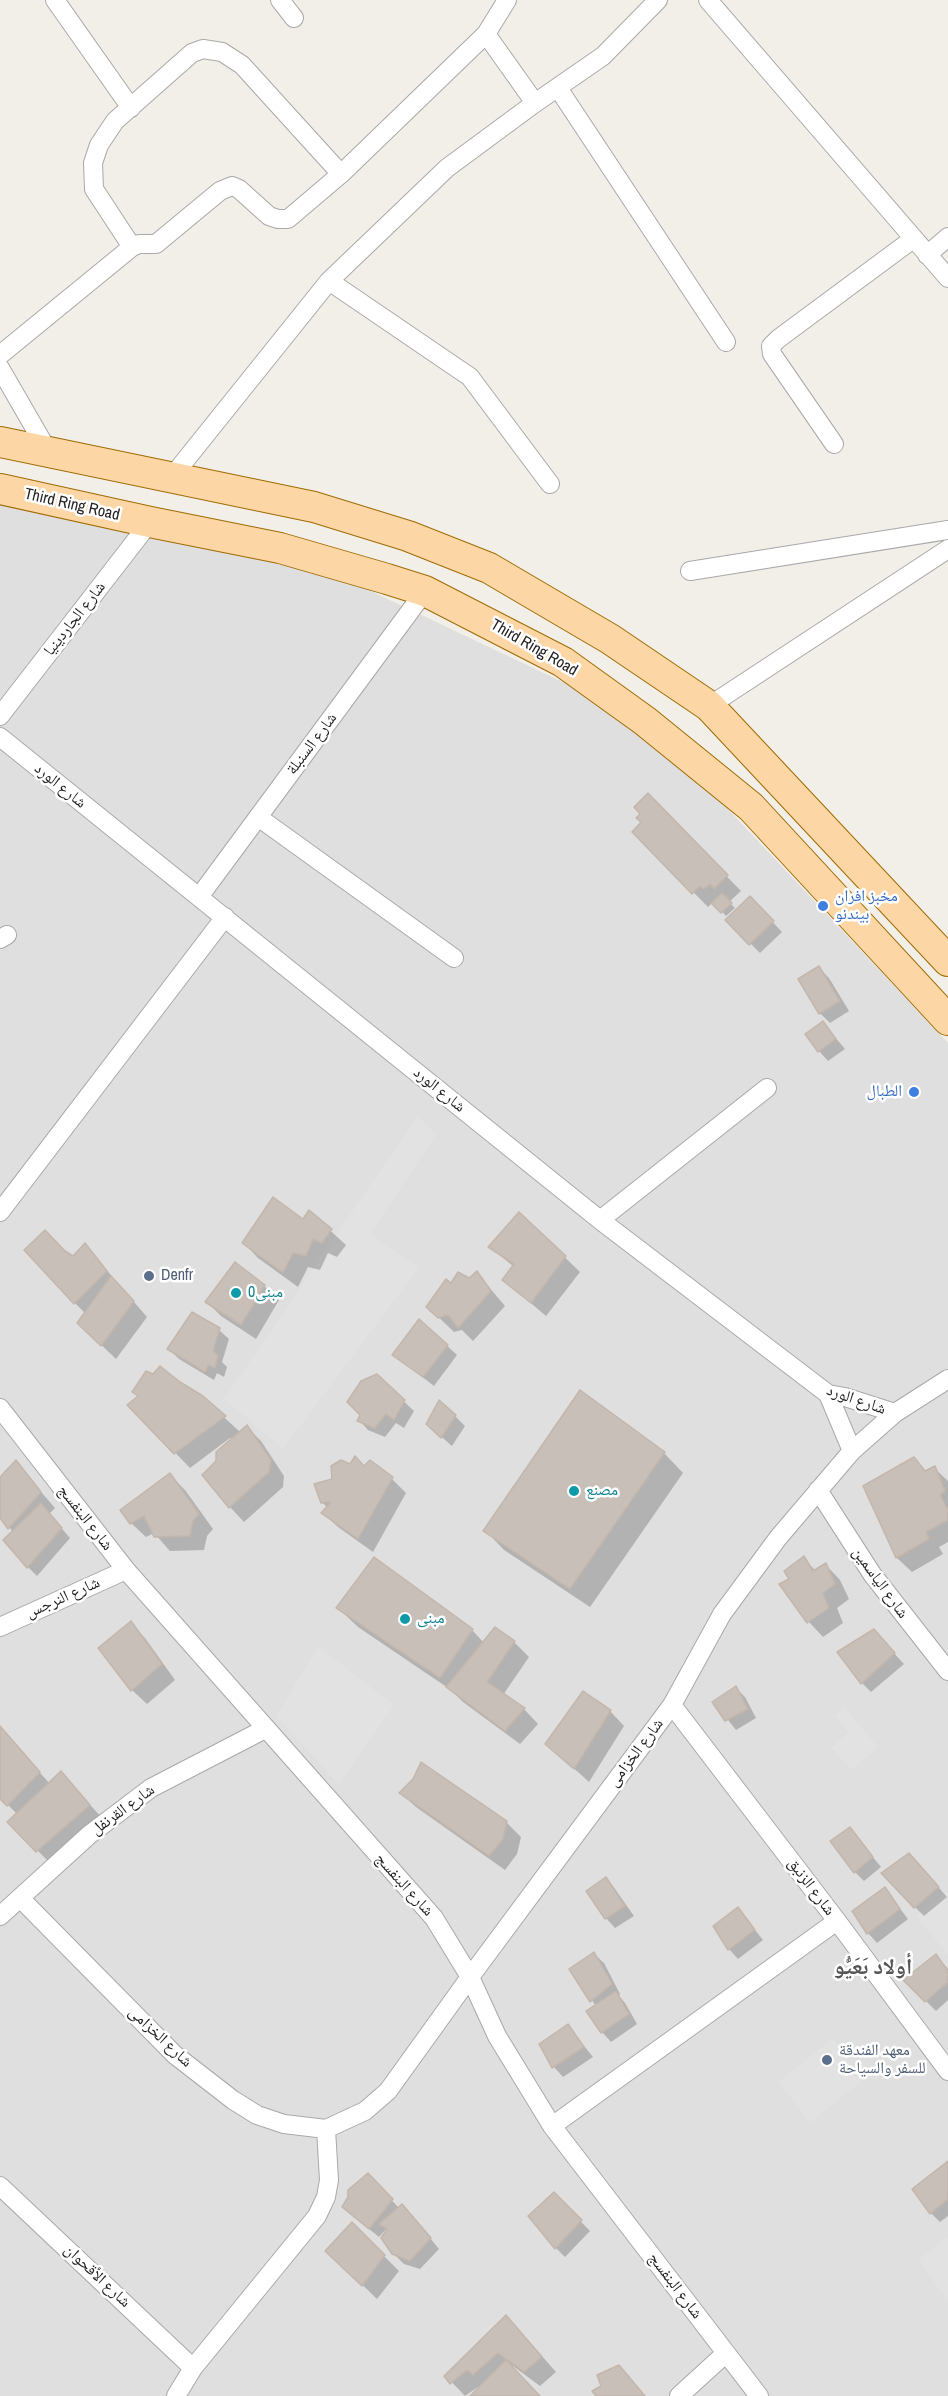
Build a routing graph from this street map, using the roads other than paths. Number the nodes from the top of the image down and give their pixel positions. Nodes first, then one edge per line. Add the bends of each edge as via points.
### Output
1 (56, 0) edge
2 (280, 0) edge
3 (507, 0) edge
4 (658, 0) edge
5 (708, 0) edge
6 (294, 18) dead end
7 (486, 34) junction
8 (558, 88) junction
9 (535, 103) junction
10 (130, 108) junction
11 (341, 174) junction
12 (948, 237) edge
13 (913, 239) junction
14 (132, 247) junction
15 (927, 255) junction
16 (948, 278) edge
17 (329, 280) junction
18 (726, 342) dead end
19 (0, 355) edge
20 (0, 368) edge
21 (0, 442) edge
22 (834, 444) dead end
23 (49, 453) junction
24 (171, 478) junction
25 (550, 484) dead end
26 (0, 489) edge
27 (150, 522) junction
28 (948, 530) edge
29 (948, 549) edge
30 (690, 571) dead end
31 (425, 591) junction
32 (709, 706) junction
33 (0, 716) edge
34 (0, 737) edge
35 (258, 817) junction
36 (199, 897) junction
37 (225, 917) junction
38 (944, 950) edge
39 (454, 958) dead end
40 (948, 1020) edge
41 (767, 1088) dead end
42 (0, 1212) edge
43 (600, 1220) junction
44 (948, 1379) edge
45 (828, 1394) junction
46 (0, 1408) edge
47 (895, 1413) junction
48 (852, 1451) junction
49 (818, 1490) junction
50 (126, 1570) junction
51 (4, 1620) edge
52 (948, 1671) edge
53 (672, 1706) junction
54 (265, 1729) junction
55 (21, 1899) junction
56 (0, 1917) edge
57 (837, 1921) junction
58 (470, 1977) junction
59 (948, 2071) edge
60 (552, 2126) junction
61 (326, 2129) junction
62 (0, 2186) edge
63 (725, 2354) junction
64 (193, 2368) junction
65 (176, 2396) edge
66 (679, 2396) edge
67 (759, 2396) edge

1 - 10 street
2 - 6 street
3 - 7 street
4 - 8 street via 603,56
5 - 13 street
7 - 9 street
7 - 11 street
8 - 9 street
8 - 18 street
9 - 17 street via 447,168
10 - 11 street via 192,53 203,49 222,52 242,65
10 - 14 street via 99,145 93,163 94,189
11 - 14 street via 288,219 269,216 232,186 220,191 156,244
12 - 15 street
13 - 15 street
13 - 22 street via 771,346 772,354
14 - 19 street
15 - 16 street
17 - 24 street
17 - 25 street via 470,377
20 - 23 street
21 - 23 main road
23 - 24 main road
24 - 32 main road via 314,507 408,536 489,568 610,639
26 - 27 main road, Third Ring Road
27 - 31 main road, Third Ring Road via 280,548
27 - 33 street, شارع الجاردينيا
28 - 30 street
29 - 32 street
31 - 35 street, شارع السنبلة
31 - 40 main road, Third Ring Road via 563,662 645,721 751,807
32 - 38 main road
34 - 36 street, شارع الورد
35 - 36 street, شارع السنبلة
35 - 39 street
36 - 37 street, شارع الورد
37 - 42 street
37 - 43 street, شارع الورد
41 - 43 street
43 - 45 street, شارع الورد
44 - 47 street, شارع الخزامى
45 - 47 street, شارع الورد
45 - 48 street
46 - 50 street, شارع البنفسج
47 - 48 street, شارع الخزامى
48 - 49 street, شارع الخزامى
49 - 52 street, شارع الياسمين via 872,1574
49 - 53 street, شارع الخزامى via 722,1614
50 - 51 street, شارع النرجس
50 - 54 street, شارع البنفسج
53 - 57 street, شارع الزنبق
53 - 58 street, شارع الخزامى
54 - 55 street, شارع القرنفل via 151,1788 89,1835
54 - 58 street, شارع البنفسج via 434,1918
55 - 56 street, شارع القرنفل
55 - 61 street, شارع الخزامى via 175,2055 233,2100 257,2115 284,2124
57 - 59 street, شارع الزنبق
57 - 60 street
58 - 60 street, شارع البنفسج via 497,2036
58 - 61 street, شارع الخزامى via 388,2091 365,2111
60 - 63 street, شارع البنفسج
61 - 64 street via 330,2180 317,2216
62 - 64 street, شارع الأقحوان
63 - 66 street
63 - 67 street, شارع البنفسج
64 - 65 street

